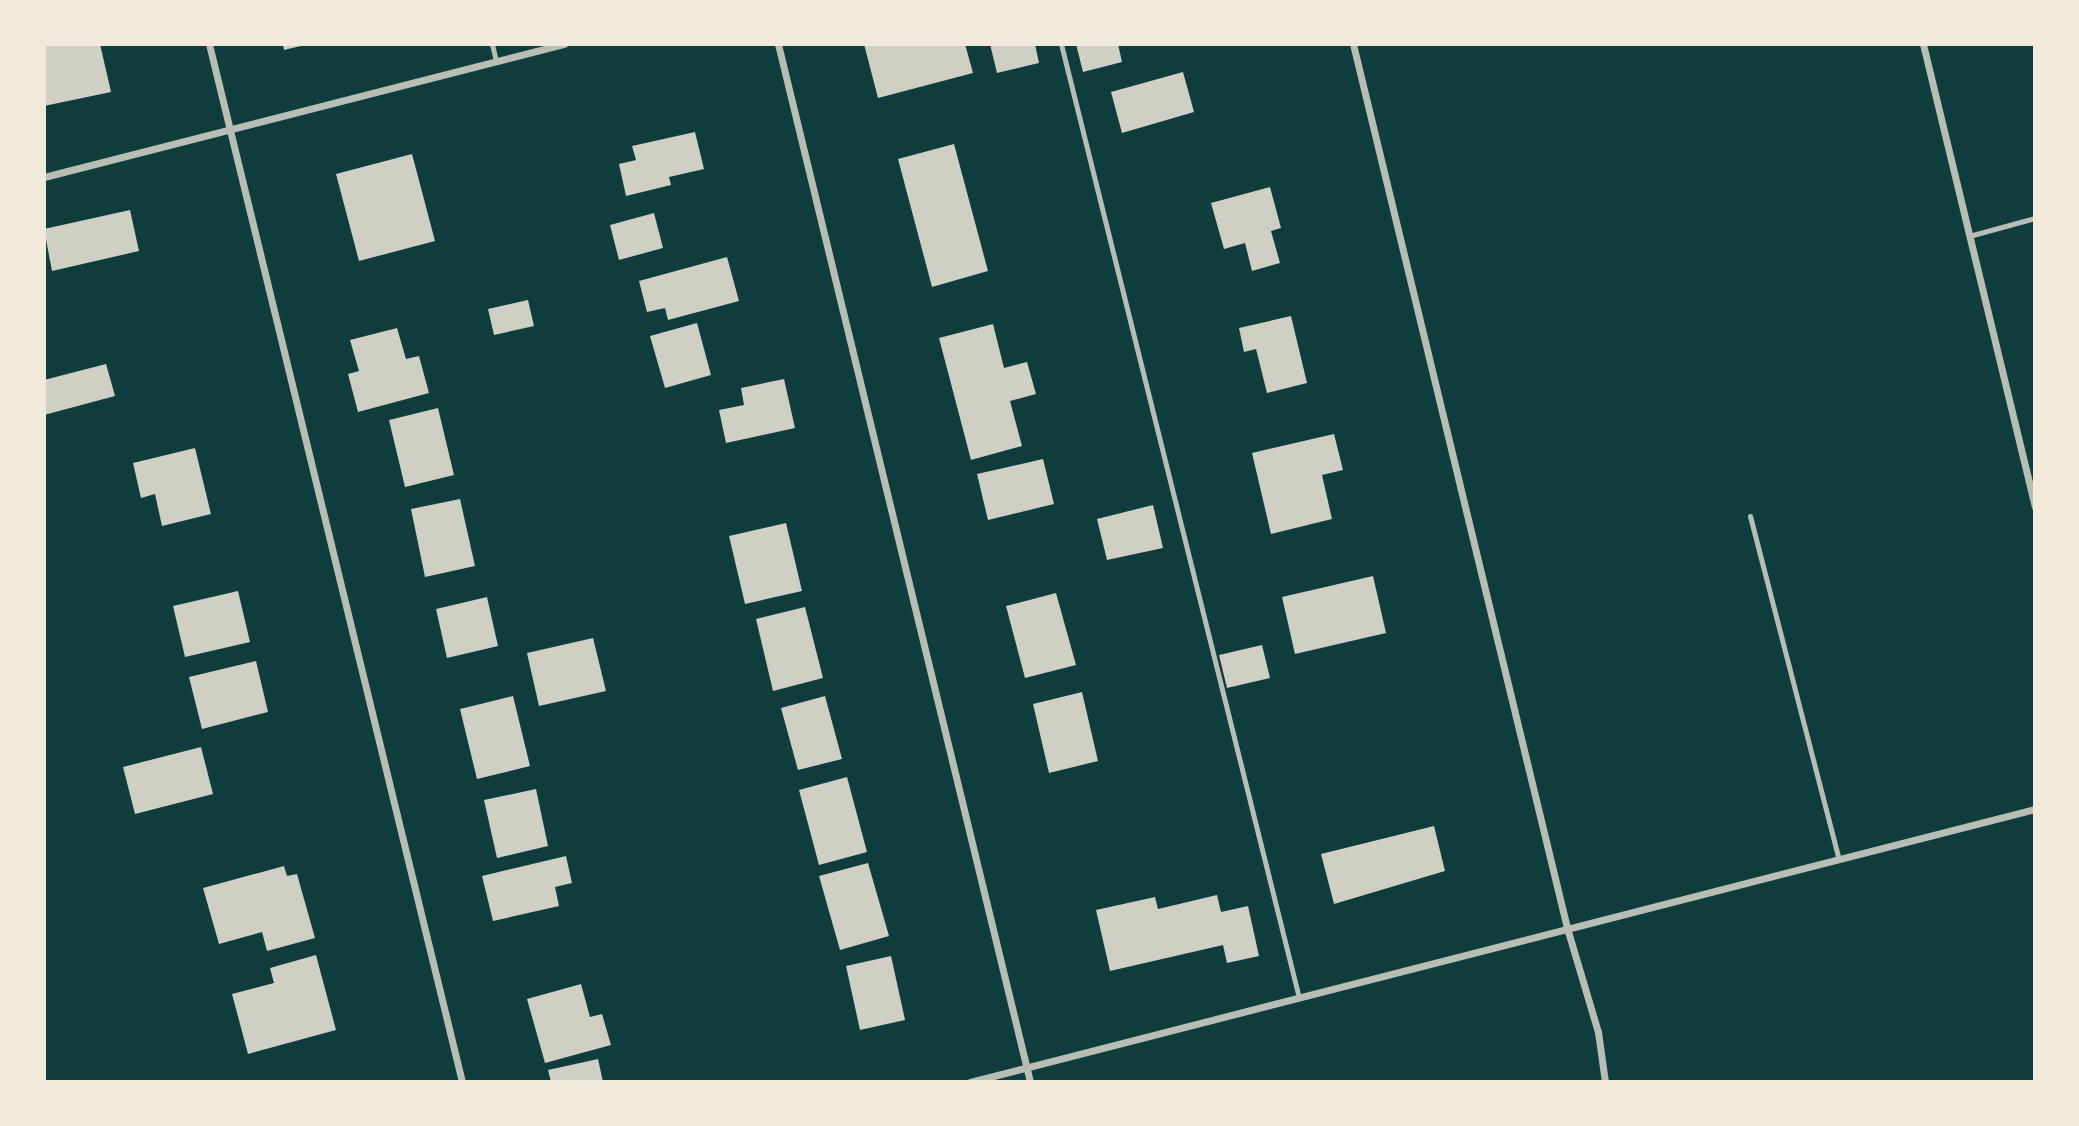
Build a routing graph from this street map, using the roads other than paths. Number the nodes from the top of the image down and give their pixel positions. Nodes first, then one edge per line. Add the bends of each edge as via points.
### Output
1 (209, 44) edge
2 (492, 44) edge
3 (564, 44) edge
4 (778, 44) edge
5 (1060, 44) edge
6 (1353, 44) edge
7 (1923, 44) edge
8 (496, 62) junction
9 (230, 129) junction
10 (44, 177) edge
11 (2035, 218) edge
12 (1969, 236) junction
13 (2035, 507) edge
14 (1750, 516) dead end
15 (2035, 808) edge
16 (1839, 859) junction
17 (1567, 928) junction
18 (1298, 998) junction
19 (1027, 1068) junction
20 (462, 1082) edge
21 (970, 1082) edge
22 (1030, 1082) edge
23 (1605, 1082) edge

1 - 9 street
2 - 8 lane
3 - 8 street
4 - 19 street
5 - 18 lane
6 - 17 street
7 - 12 street
8 - 9 street
9 - 10 street
9 - 20 street
11 - 12 lane
12 - 13 street
14 - 16 lane
15 - 16 street
16 - 17 street
17 - 18 street
17 - 23 street via 1598,1032
18 - 19 street
19 - 21 street
19 - 22 street

